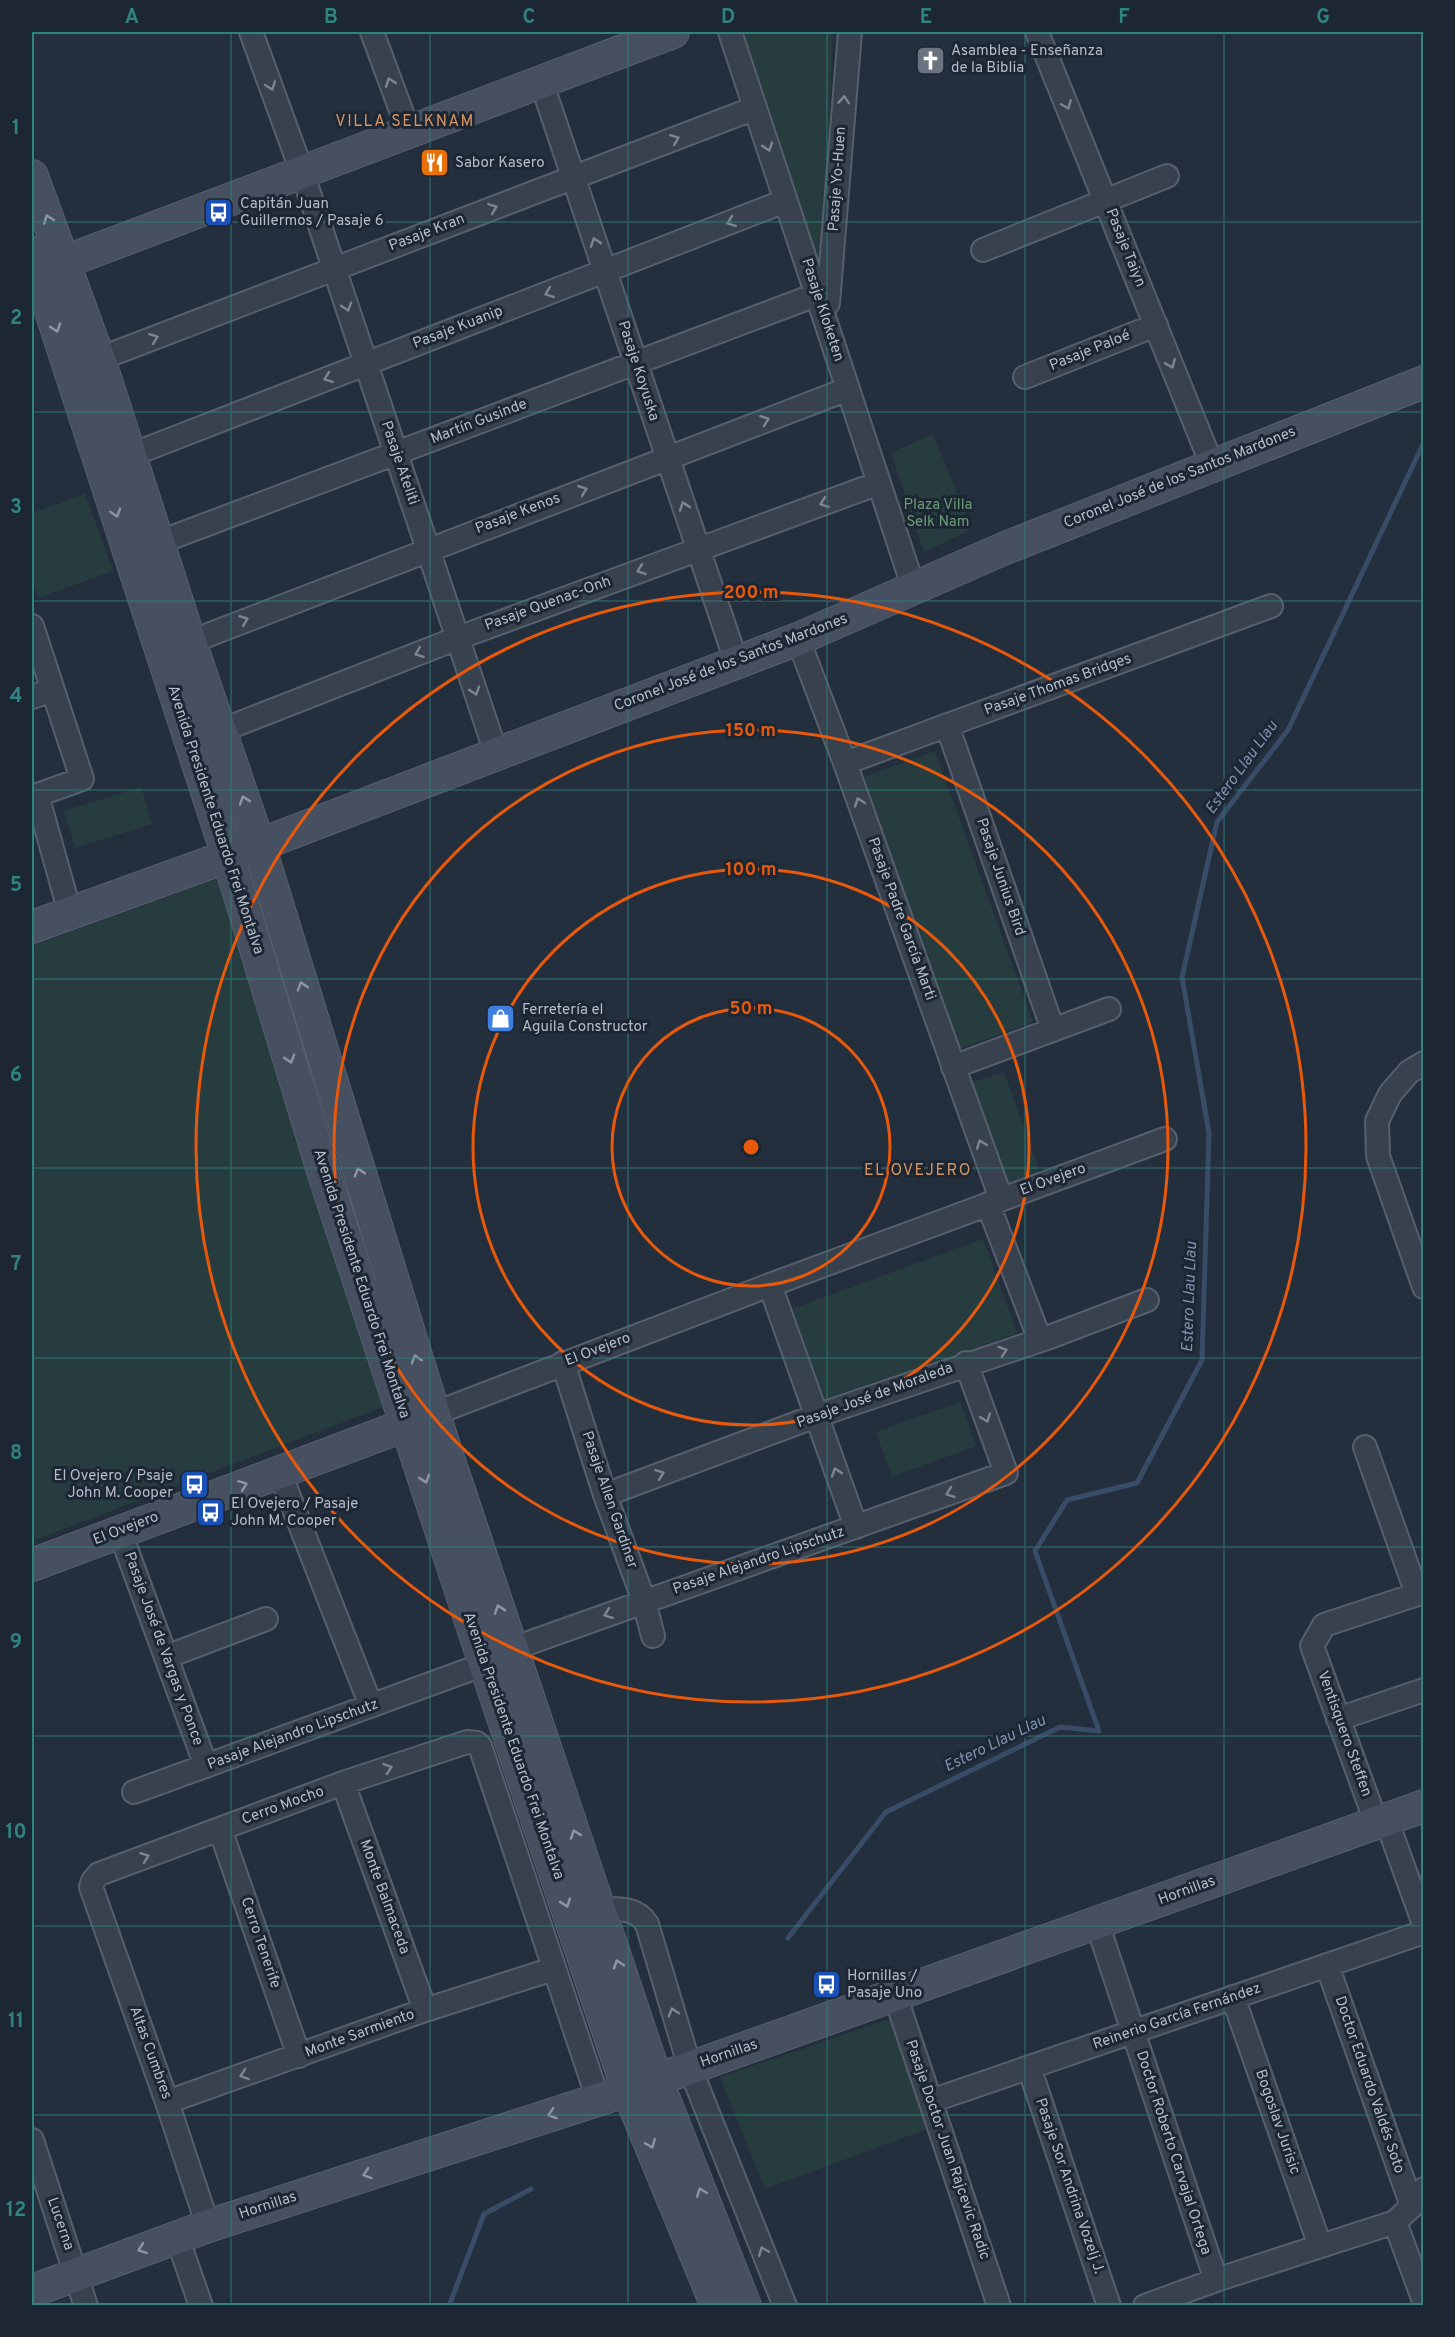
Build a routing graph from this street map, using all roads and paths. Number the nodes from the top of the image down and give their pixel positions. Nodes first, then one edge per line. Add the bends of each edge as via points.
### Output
1 (251, 32) edge
2 (372, 32) edge
3 (670, 32) edge
4 (730, 32) edge
5 (850, 32) edge
6 (1037, 32) edge
7 (542, 81) junction
8 (755, 108) junction
9 (409, 132) junction
10 (302, 172) junction
11 (32, 176) edge
12 (1167, 176) dead end
13 (573, 178) junction
14 (786, 201) junction
15 (1106, 201) junction
16 (983, 250) dead end
17 (41, 265) edge
18 (334, 269) junction
19 (605, 271) junction
20 (823, 292) junction
21 (1156, 326) junction
22 (99, 359) junction
23 (366, 363) junction
24 (636, 363) junction
25 (1025, 377) dead end
26 (1424, 382) edge
27 (848, 389) junction
28 (396, 453) junction
29 (131, 455) junction
30 (667, 458) junction
31 (1212, 465) junction
32 (879, 483) junction
33 (143, 548) junction
34 (428, 549) junction
35 (698, 549) junction
36 (914, 589) junction
37 (1271, 606) dead end
38 (32, 626) edge
39 (458, 638) junction
40 (798, 639) junction
41 (190, 642) junction
42 (736, 661) junction
43 (42, 693) edge
44 (948, 725) junction
45 (220, 731) junction
46 (496, 753) junction
47 (845, 763) junction
48 (34, 796) edge
49 (259, 845) junction
50 (228, 856) junction
51 (70, 913) junction
52 (32, 927) edge
53 (1109, 1009) dead end
54 (1053, 1030) junction
55 (1424, 1063) edge
56 (953, 1067) junction
57 (1165, 1139) dead end
58 (994, 1202) junction
59 (770, 1285) junction
60 (1424, 1287) edge
61 (1147, 1300) dead end
62 (1040, 1340) junction
63 (563, 1363) junction
64 (966, 1363) junction
65 (816, 1416) junction
66 (420, 1419) junction
67 (1365, 1447) dead end
68 (279, 1471) junction
69 (605, 1495) junction
70 (856, 1527) junction
71 (120, 1532) junction
72 (32, 1565) edge
73 (1420, 1593) edge
74 (644, 1601) junction
75 (266, 1619) dead end
76 (653, 1636) dead end
77 (512, 1649) junction
78 (166, 1657) junction
79 (485, 1664) junction
80 (1424, 1690) edge
81 (371, 1706) junction
82 (1338, 1719) junction
83 (477, 1743) joint
84 (206, 1766) junction
85 (343, 1784) junction
86 (134, 1792) dead end
87 (1424, 1806) edge
88 (1381, 1821) junction
89 (220, 1829) junction
90 (93, 1881) joint
91 (600, 1909) junction
92 (1097, 1923) junction
93 (1424, 1924) edge
94 (1424, 1932) edge
95 (1327, 1965) junction
96 (553, 1969) junction
97 (895, 1995) junction
98 (1233, 1997) junction
99 (425, 2010) junction
100 (1133, 2032) junction
101 (299, 2056) junction
102 (1029, 2067) junction
103 (690, 2068) junction
104 (642, 2084) junction
105 (598, 2099) junction
106 (931, 2101) junction
107 (167, 2102) junction
108 (32, 2140) edge
109 (1418, 2197) edge
110 (1395, 2222) junction
111 (208, 2226) junction
112 (177, 2237) junction
113 (1320, 2246) junction
114 (77, 2273) junction
115 (1216, 2280) junction
116 (32, 2291) edge
117 (1197, 2297) edge
118 (1424, 2301) edge
119 (86, 2306) edge
120 (201, 2306) edge
121 (717, 2306) edge
122 (745, 2306) edge
123 (785, 2306) edge
124 (999, 2306) edge
125 (1109, 2306) edge
126 (1145, 2306) edge

1 -> 10 street, Pasaje Ateliti
9 -> 2 street
3 - 7 main road
4 - 8 street, Pasaje Kloketen
20 -> 5 street, Pasaje Yo-Huen
6 -> 15 street, Pasaje Taiyn
7 - 9 main road
7 - 13 street, Pasaje Koyuska
13 -> 8 street, Pasaje Kran
8 -> 14 street, Pasaje Kloketen
9 - 10 main road
10 - 17 main road
10 - 18 street, Pasaje Ateliti
17 -> 11 main road, Avenida Presidente Eduardo Frei Montalva
12 - 15 street
18 -> 13 street, Pasaje Kran
19 -> 13 street, Pasaje Koyuska
14 -> 19 street, Pasaje Kuanip
14 - 20 street, Pasaje Kloketen
15 - 16 street
15 - 21 street, Pasaje Taiyn
17 - 22 main road, Avenida Presidente Eduardo Frei Montalva
17 -> 33 main road, Avenida Presidente Eduardo Frei Montalva
22 -> 18 street, Pasaje Kran
18 -> 23 street, Pasaje Ateliti
19 -> 23 street, Pasaje Kuanip
19 - 24 street, Pasaje Koyuska
20 - 24 street, Martín Gusinde
20 - 27 street, Pasaje Kloketen via 827,326
21 - 25 street, Pasaje Paloé
21 -> 31 street, Pasaje Taiyn
22 - 29 main road, Avenida Presidente Eduardo Frei Montalva
23 - 28 street, Pasaje Ateliti
23 -> 29 street, Pasaje Kuanip
24 - 28 street, Martín Gusinde
24 - 30 street, Pasaje Koyuska
26 - 31 main road, Coronel José de los Santos Mardones
30 -> 27 street, Pasaje Kenos
27 - 32 street, Pasaje Kloketen
28 - 33 street, Martín Gusinde
28 - 34 street, Pasaje Ateliti
29 - 33 main road, Avenida Presidente Eduardo Frei Montalva
34 -> 30 street, Pasaje Kenos
35 -> 30 street, Pasaje Koyuska
31 - 36 main road, Coronel José de los Santos Mardones
32 -> 35 street, Pasaje Quenac-Onh
32 - 36 street, Pasaje Kloketen
33 - 41 main road, Avenida Presidente Eduardo Frei Montalva
33 - 50 main road, Avenida Presidente Eduardo Frei Montalva
34 - 39 street, Pasaje Ateliti
41 -> 34 street, Pasaje Kenos
35 -> 39 street, Pasaje Quenac-Onh
35 - 42 street, Pasaje Koyuska
36 - 40 main road, Coronel José de los Santos Mardones
37 - 44 street, Pasaje Thomas Bridges
38 - 43 street
39 -> 45 street, Pasaje Quenac-Onh
39 -> 46 street, Pasaje Ateliti
40 - 42 main road, Coronel José de los Santos Mardones
40 - 47 street, Pasaje Padre García Marti
41 - 45 main road, Avenida Presidente Eduardo Frei Montalva
42 - 46 main road, Coronel José de los Santos Mardones
43 - 48 street via 82,779
44 - 47 street, Pasaje Thomas Bridges
44 - 54 street, Pasaje Junius Bird
49 -> 45 main road, Avenida Presidente Eduardo Frei Montalva
46 - 49 main road, Coronel José de los Santos Mardones
56 -> 47 street, Pasaje Padre García Marti
48 - 51 street
49 - 50 main road, Coronel José de los Santos Mardones
66 -> 49 main road, Avenida Presidente Eduardo Frei Montalva
50 - 51 main road, Coronel José de los Santos Mardones
50 -> 66 main road, Avenida Presidente Eduardo Frei Montalva via 323,1171
51 - 52 main road, Coronel José de los Santos Mardones
53 - 54 street
54 - 56 street
55 - 60 street via 1409,1072 1390,1094 1377,1120 1378,1156
58 -> 56 street, Pasaje Padre García Marti
57 - 58 street, El Ovejero
58 - 59 street, El Ovejero
58 - 62 street, Pasaje Padre García Marti
59 - 63 street, El Ovejero
59 - 65 street
61 - 62 street, Pasaje José de Moraleda
64 -> 62 street, Pasaje José de Moraleda
63 - 66 street, El Ovejero
63 - 69 street, Pasaje Allen Gardiner
64 - 65 street, Pasaje José de Moraleda
64 -> 70 street, Pasaje Alejandro Lipschutz via 1006,1473
69 -> 65 street, Pasaje José de Moraleda
70 -> 65 street
66 - 68 main road, El Ovejero
77 -> 66 main road, Avenida Presidente Eduardo Frei Montalva
66 -> 79 main road, Avenida Presidente Eduardo Frei Montalva
67 - 73 street
71 -> 68 main road, El Ovejero
68 - 81 street
69 - 74 street, Pasaje Allen Gardiner
70 - 74 street, Pasaje Alejandro Lipschutz
71 - 72 main road, El Ovejero
71 - 78 street, Pasaje José de Vargas y Ponce
73 - 82 street, Ventisquero Steffen via 1324,1625 1312,1646
74 - 76 street, Pasaje Allen Gardiner
74 -> 77 street, Pasaje Alejandro Lipschutz
75 - 78 street
91 -> 77 main road, Avenida Presidente Eduardo Frei Montalva
78 - 84 street, Pasaje José de Vargas y Ponce
79 - 81 street, Pasaje Alejandro Lipschutz
79 -> 104 main road, Avenida Presidente Eduardo Frei Montalva
80 - 82 street
81 - 84 street, Pasaje Alejandro Lipschutz
82 - 88 street, Ventisquero Steffen
85 -> 83 street, Cerro Mocho via 467,1742
83 - 96 street, Avenida Presidente Eduardo Frei Montalva
84 - 86 street, Pasaje Alejandro Lipschutz
85 - 89 street, Cerro Mocho
85 - 99 street, Monte Balmaceda
87 - 88 main road, Hornillas
88 - 92 main road, Hornillas
88 - 93 street, Ventisquero Steffen
90 -> 89 street, Cerro Mocho via 99,1874
89 - 101 street, Cerro Tenerife
90 - 107 street, Altas Cumbres via 91,1887
103 -> 91 street via 647,1924 630,1910
104 -> 91 main road, Avenida Presidente Eduardo Frei Montalva
92 - 97 main road, Hornillas
92 - 100 street, Doctor Roberto Carvajal Ortega
94 - 95 street, Reinerio García Fernández
95 - 98 street, Reinerio García Fernández
95 - 109 street, Doctor Eduardo Valdés Soto
96 - 99 street, Monte Sarmiento
96 - 105 street, Avenida Presidente Eduardo Frei Montalva
97 - 103 main road, Hornillas
97 - 106 street, Pasaje Doctor Juan Rajcevic Radic
98 - 100 street, Reinerio García Fernández
98 - 113 street, Bogoslav Jurisic
99 - 101 street, Monte Sarmiento
100 - 102 street, Reinerio García Fernández
100 - 115 street, Doctor Roberto Carvajal Ortega
101 -> 107 street, Monte Sarmiento
102 - 106 street, Reinerio García Fernández
102 - 125 street, Pasaje Sor Andrina Vozelj J.
103 - 104 main road, Hornillas
123 -> 103 street
104 - 105 main road, Hornillas
104 -> 121 main road, Avenida Presidente Eduardo Frei Montalva
122 -> 104 main road, Avenida Presidente Eduardo Frei Montalva
105 -> 111 main road, Hornillas
106 - 124 street, Pasaje Doctor Juan Rajcevic Radic
107 - 111 street, Altas Cumbres
108 - 114 street, Lucerna
109 - 110 street
110 - 113 street
110 - 118 street
111 - 112 main road, Hornillas
112 -> 114 main road, Hornillas
112 - 120 street
113 - 115 street
114 - 116 main road, Hornillas
114 - 119 street, Lucerna
115 - 117 street
117 - 126 street

